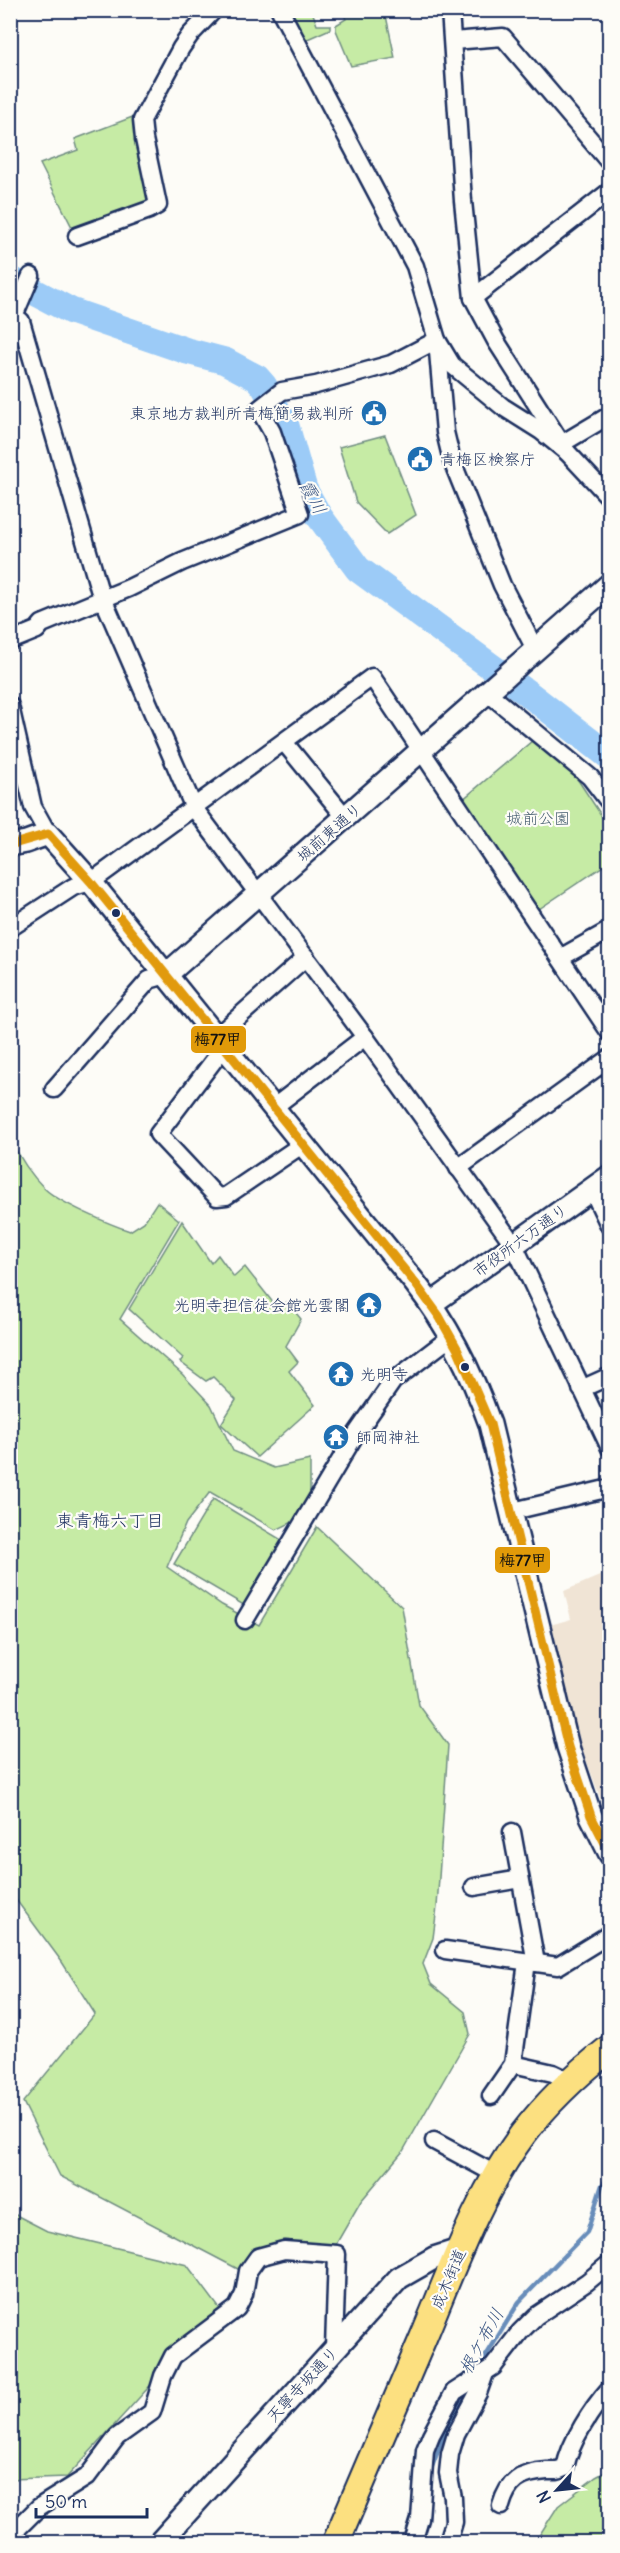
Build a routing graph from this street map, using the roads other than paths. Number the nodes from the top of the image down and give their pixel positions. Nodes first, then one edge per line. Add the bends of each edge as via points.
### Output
1 (214, 10) edge
2 (280, 10) edge
3 (450, 10) edge
4 (453, 41) junction
5 (609, 163) edge
6 (609, 191) edge
7 (77, 236) dead end
8 (31, 276) dead end
9 (473, 298) junction
10 (12, 316) edge
11 (437, 340) junction
12 (609, 415) edge
13 (565, 448) junction
14 (609, 498) edge
15 (609, 584) edge
16 (102, 598) junction
17 (10, 641) edge
18 (535, 649) junction
19 (489, 690) junction
20 (10, 706) edge
21 (284, 741) junction
22 (422, 748) junction
23 (609, 804) edge
24 (194, 808) junction
25 (346, 818) junction
26 (48, 834) junction
27 (10, 845) edge
28 (92, 882) junction
29 (258, 894) junction
30 (10, 928) edge
31 (609, 930) edge
32 (306, 957) junction
33 (560, 958) junction
34 (166, 975) junction
35 (609, 1033) edge
36 (364, 1037) junction
37 (220, 1042) junction
38 (609, 1058) edge
39 (54, 1089) dead end
40 (274, 1107) junction
41 (303, 1144) junction
42 (463, 1164) junction
43 (609, 1176) edge
44 (592, 1189) junction
45 (609, 1227) edge
46 (519, 1241) junction
47 (431, 1304) junction
48 (452, 1336) junction
49 (592, 1384) edge
50 (609, 1448) edge
51 (609, 1488) edge
52 (513, 1511) junction
53 (245, 1620) dead end
54 (512, 1832) dead end
55 (609, 1854) edge
56 (520, 1879) junction
57 (474, 1887) dead end
58 (609, 1934) edge
59 (446, 1950) dead end
60 (531, 1962) junction
61 (609, 2048) edge
62 (513, 2064) junction
63 (570, 2081) junction
64 (491, 2096) dead end
65 (434, 2141) dead end
66 (497, 2175) junction
67 (462, 2249) junction
68 (609, 2263) edge
69 (334, 2349) junction
70 (485, 2373) junction
71 (609, 2388) edge
72 (501, 2506) dead end
73 (10, 2536) edge
74 (160, 2542) edge
75 (336, 2542) edge
76 (413, 2542) edge
77 (448, 2542) edge

1 - 7 street via 181,48 142,120 158,205
2 - 11 street via 415,266
3 - 4 street
4 - 5 street via 503,37
4 - 9 street
6 - 9 street
8 - 10 street
9 - 13 street via 495,341
10 - 16 street via 21,321
11 - 13 street via 452,365 467,378
11 - 16 street via 392,364 282,391 259,409 272,432 300,514
11 - 18 street via 445,432 452,461 502,585
12 - 13 street
13 - 14 street
15 - 18 street
16 - 17 street
16 - 24 street
18 - 19 street, 城前東通り
19 - 22 street, 城前東通り
19 - 23 street via 590,777
20 - 26 street via 33,807
21 - 22 street via 372,677
21 - 24 street
21 - 25 street
22 - 25 street, 城前東通り
22 - 33 street
24 - 28 street
24 - 29 street
25 - 29 street, 城前東通り
26 - 27 street
26 - 28 street
28 - 30 street via 73,887
28 - 34 street
29 - 32 street
29 - 34 street, 城前東通り
31 - 33 street
32 - 36 street
32 - 37 street
33 - 35 street
34 - 37 street
34 - 39 street via 149,980
36 - 40 street
36 - 42 street
37 - 40 street
37 - 41 street via 158,1134 217,1197 226,1196
38 - 42 street
40 - 41 street
41 - 47 street
42 - 46 street
43 - 44 street, 市役所六万通り
44 - 45 street
44 - 46 street, 市役所六万通り
46 - 47 street, 市役所六万通り
46 - 49 street
47 - 48 street
48 - 52 street via 487,1414
48 - 53 street via 393,1381 354,1437
49 - 50 street
51 - 52 street
52 - 55 street via 568,1747 591,1816
54 - 56 street
56 - 57 street
56 - 60 street
58 - 60 street via 558,1966
59 - 60 street
60 - 62 street
61 - 63 main road, 成木街道
62 - 63 street
62 - 64 street
63 - 66 main road, 成木街道 via 522,2136
65 - 66 street
66 - 67 main road, 成木街道
67 - 69 street, 天寧寺坂通り via 427,2261 399,2278
67 - 75 main road, 成木街道
68 - 70 street via 536,2316
69 - 73 street via 337,2254 284,2250 258,2257 248,2271 237,2308 173,2356 152,2412 117,2437 87,2477 39,2507
69 - 74 street, 天寧寺坂通り
70 - 76 street via 454,2392 428,2442 420,2519
70 - 77 street via 450,2454 448,2473 454,2522
71 - 72 street via 567,2457 565,2468 518,2478 506,2489

